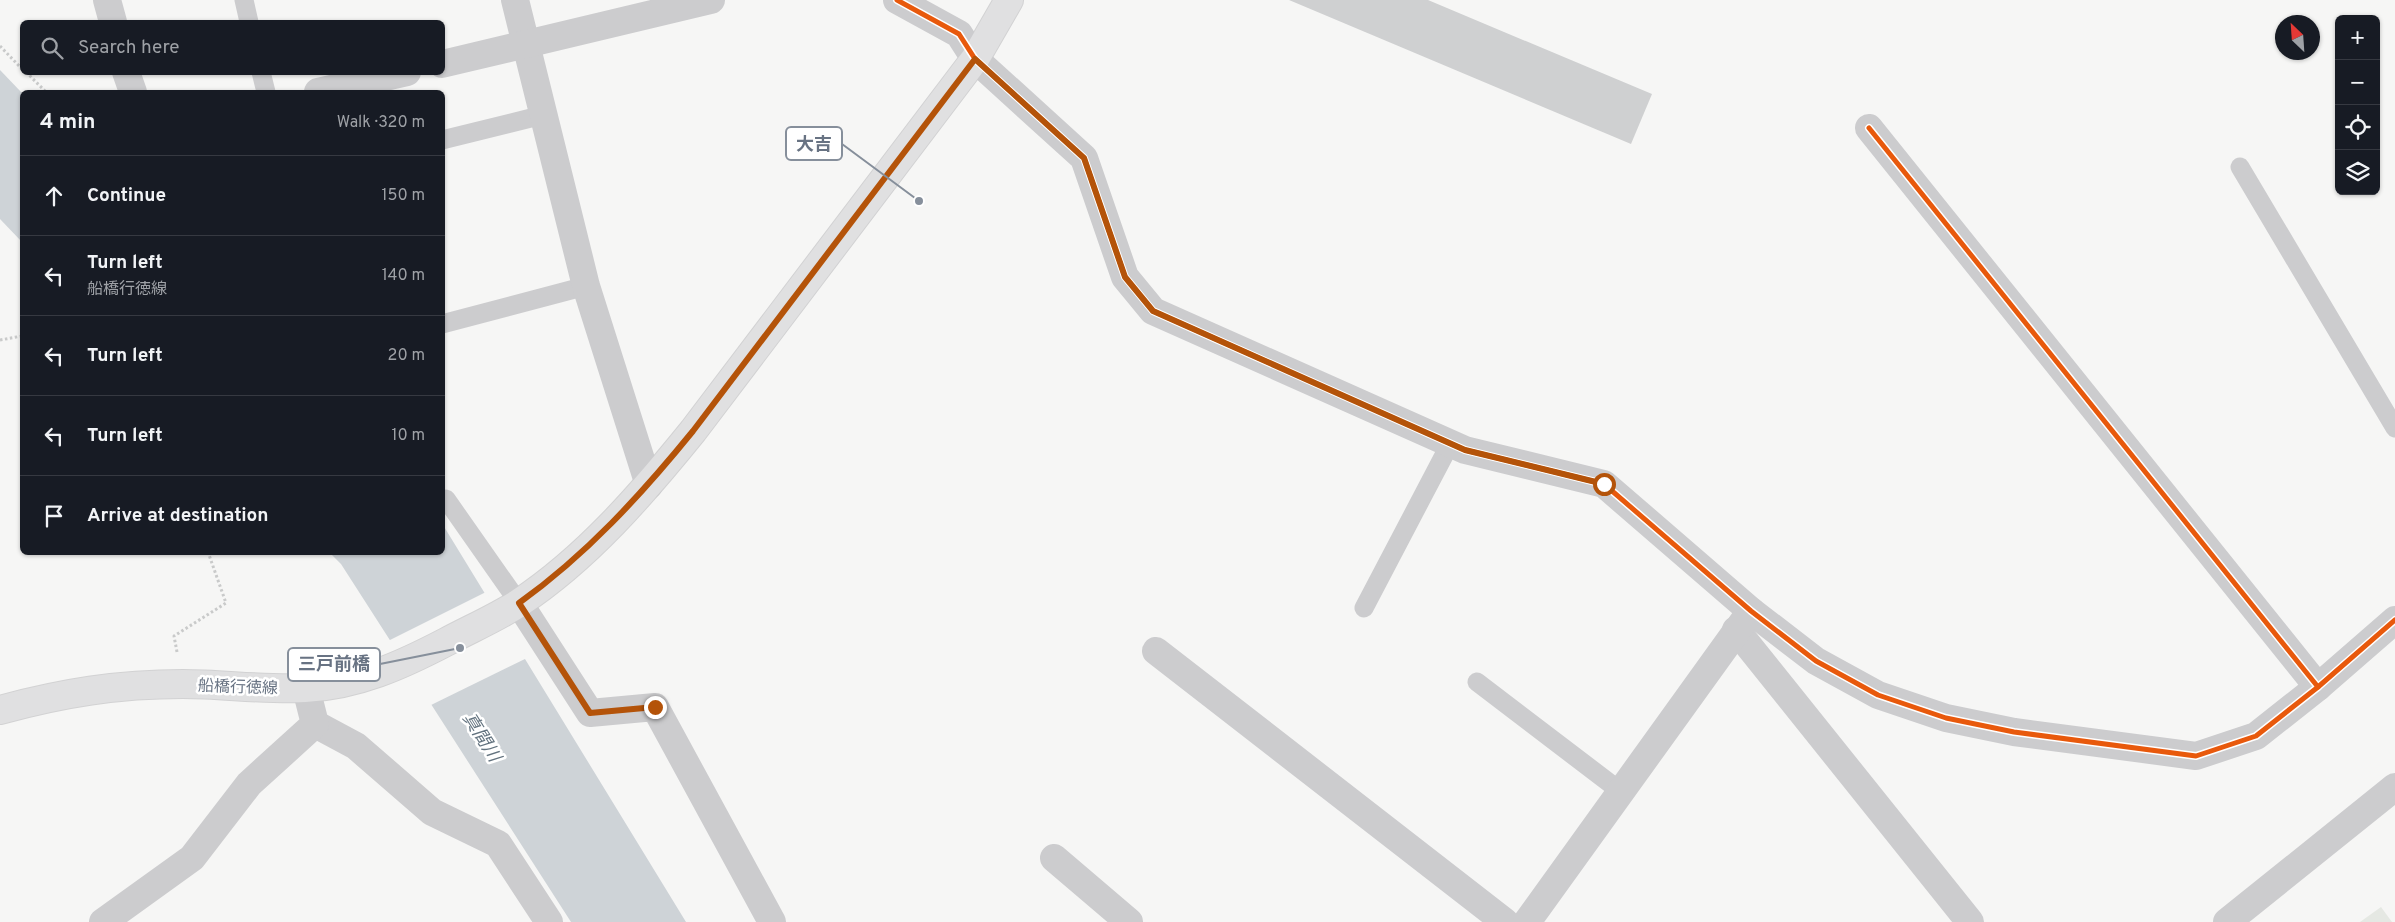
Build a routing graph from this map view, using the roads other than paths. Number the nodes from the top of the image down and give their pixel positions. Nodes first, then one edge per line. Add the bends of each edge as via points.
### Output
1 (107, 0) edge
2 (244, 0) edge
3 (515, 0) edge
4 (711, 0) edge
5 (897, 0) edge
6 (1009, 0) edge
7 (112, 20) edge
8 (249, 20) edge
9 (526, 46) junction
10 (975, 59) junction
11 (445, 63) edge
12 (127, 75) edge
13 (262, 75) edge
14 (394, 75) edge
15 (132, 90) edge
16 (266, 90) edge
17 (327, 90) edge
18 (543, 115) junction
19 (1870, 128) dead end
20 (445, 139) edge
21 (2240, 167) dead end
22 (586, 286) junction
23 (445, 323) edge
24 (2395, 428) edge
25 (1450, 444) junction
26 (649, 485) junction
27 (446, 498) dead end
28 (514, 606) junction
29 (1364, 608) dead end
30 (1744, 620) junction
31 (2395, 620) edge
32 (1156, 651) dead end
33 (1477, 682) dead end
34 (2318, 687) junction
35 (306, 688) junction
36 (0, 710) edge
37 (315, 724) junction
38 (2395, 786) edge
39 (1620, 791) junction
40 (1054, 858) dead end
41 (103, 922) edge
42 (549, 922) edge
43 (772, 922) edge
44 (1129, 922) edge
45 (1505, 922) edge
46 (1527, 922) edge
47 (1970, 922) edge
48 (2227, 922) edge

1 - 7 street
2 - 8 lane
3 - 9 street
4 - 9 street
5 - 10 street via 959,34
6 - 10 main road, 船橋行徳線
9 - 11 street
9 - 18 street
10 - 25 street via 1084,158 1125,277 1153,311
10 - 26 main road, 船橋行徳線
12 - 15 street
13 - 16 lane
14 - 17 street
18 - 20 lane
18 - 22 street
19 - 34 street
21 - 24 lane
22 - 23 lane
22 - 26 street
25 - 29 lane
25 - 30 street via 1604,484
26 - 28 main road, 船橋行徳線 via 607,529
27 - 28 lane
28 - 35 main road, 船橋行徳線 via 403,665 352,681
28 - 43 street via 590,713 655,707
30 - 34 street via 1878,695 1946,718 2014,732 2196,756 2256,736
30 - 39 street
30 - 47 street
31 - 34 street
32 - 45 street
33 - 39 lane
35 - 36 main road, 船橋行徳線 via 184,684 120,686 51,696
35 - 37 street
37 - 41 street via 248,784 192,858
37 - 42 street via 356,746 432,812 498,844
38 - 48 street
39 - 46 street
40 - 44 street

